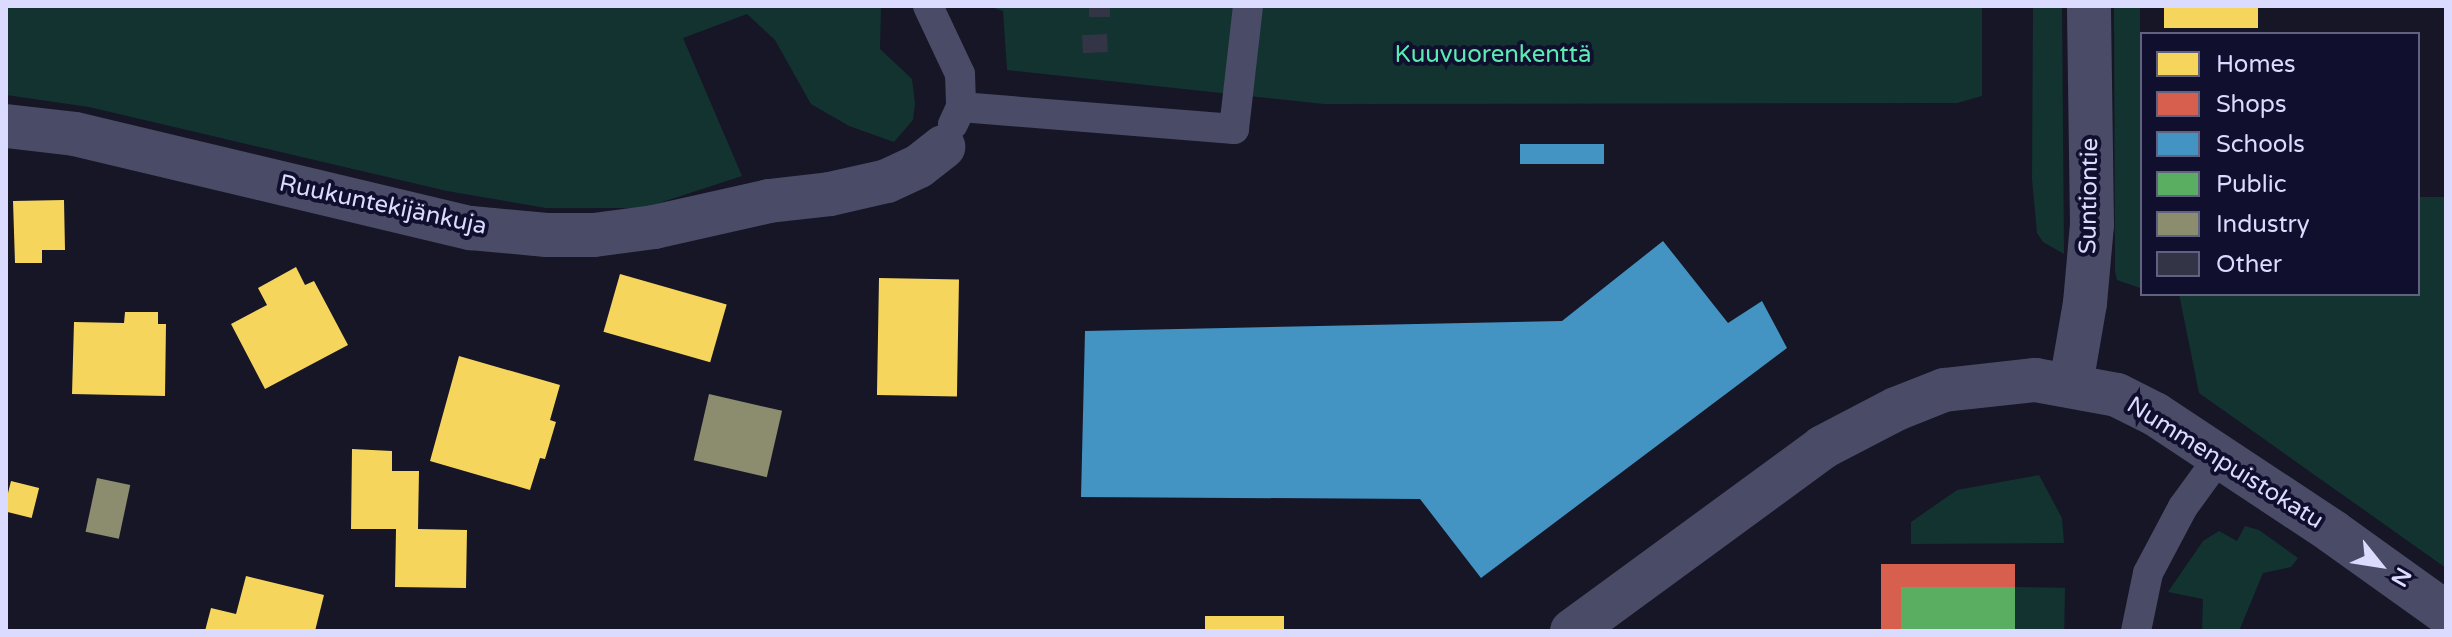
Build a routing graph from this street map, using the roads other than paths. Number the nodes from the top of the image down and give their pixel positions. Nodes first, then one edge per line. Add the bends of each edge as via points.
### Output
1 (928, 6) edge
2 (1248, 6) edge
3 (2089, 6) edge
4 (961, 107) junction
5 (6, 126) edge
6 (943, 147) joint
7 (2071, 384) junction
8 (2220, 456) junction
9 (2446, 613) edge
10 (1572, 631) edge
11 (2136, 631) edge

1 - 4 lane via 960,74
2 - 4 lane via 1234,129
3 - 7 street, Suntiontie via 2092,225
4 - 6 lane
5 - 6 street, Ruukuntekijänkuja via 75,134 471,228 547,235 654,227 860,187 919,166
7 - 8 street, Nummenpuistokatu via 2117,395
7 - 10 street, Nummenpuistokatu via 2035,380 1944,390 1896,409 1823,447
8 - 9 street, Nummenpuistokatu
8 - 11 lane via 2183,507 2148,573

